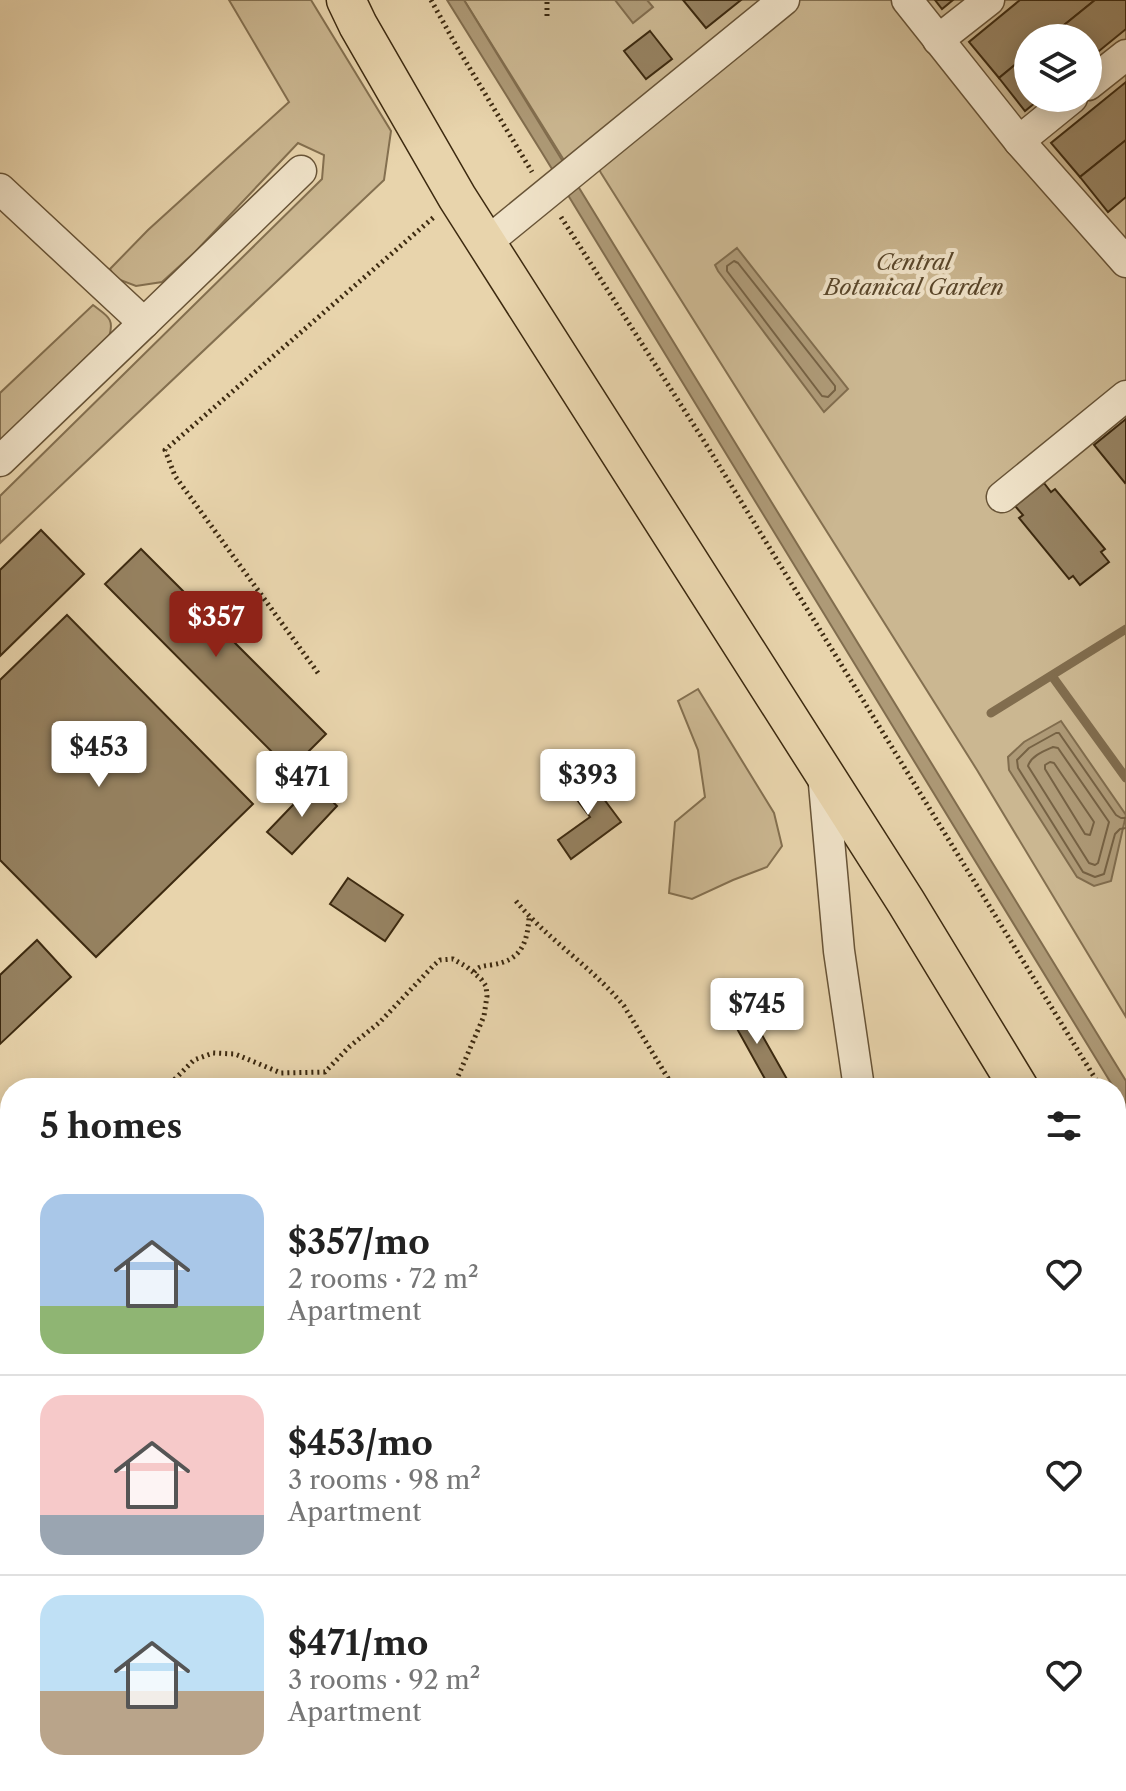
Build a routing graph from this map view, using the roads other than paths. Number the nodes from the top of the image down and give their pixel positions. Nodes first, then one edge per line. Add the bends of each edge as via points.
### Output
1 (346, 0) edge
2 (784, 0) edge
3 (907, 0) edge
4 (989, 0) edge
5 (938, 40) junction
6 (1126, 55) edge
7 (1102, 74) edge
8 (1055, 112) edge
9 (1019, 141) junction
10 (301, 171) dead end
11 (0, 189) edge
12 (1116, 231) edge
13 (486, 243) junction
14 (1126, 262) edge
15 (144, 323) junction
16 (1126, 396) edge
17 (0, 461) edge
18 (1002, 497) dead end
19 (823, 771) junction
20 (858, 1078) edge
21 (1013, 1078) edge

1 - 13 main road
2 - 13 street via 558,190
3 - 5 street
4 - 5 street
5 - 9 street
6 - 7 street
8 - 9 street
9 - 12 street
10 - 15 street
11 - 15 street
12 - 14 street
13 - 19 main road
15 - 17 street
16 - 18 street
19 - 20 street via 839,951
19 - 21 main road

